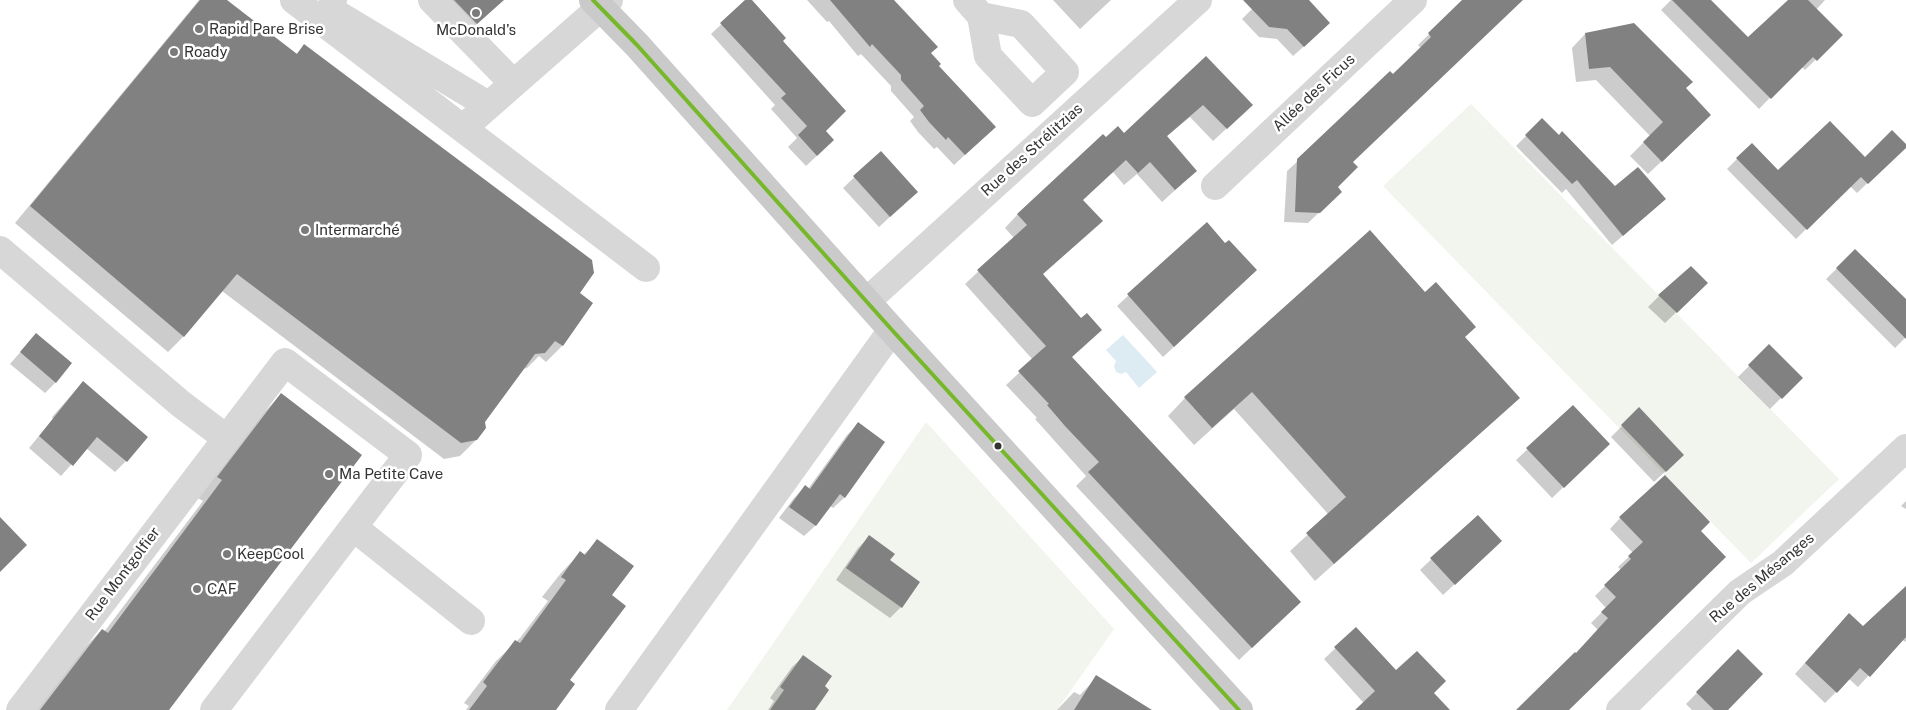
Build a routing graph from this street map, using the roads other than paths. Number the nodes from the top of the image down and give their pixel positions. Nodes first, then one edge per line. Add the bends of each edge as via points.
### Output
1 (294, 0) edge
2 (333, 0) edge
3 (432, 0) edge
4 (1198, 0) edge
5 (1413, 0) edge
6 (601, 3) edge
7 (513, 83) junction
8 (488, 105) junction
9 (463, 128) junction
10 (1215, 186) dead end
11 (0, 250) edge
12 (646, 268) dead end
13 (867, 302) junction
14 (892, 330) junction
15 (226, 438) junction
16 (1906, 448) edge
17 (353, 527) junction
18 (471, 621) dead end
19 (20, 710) edge
20 (214, 710) edge
21 (619, 710) edge
22 (1240, 710) edge
23 (1620, 710) edge

1 - 9 street
2 - 8 street via 332,12
3 - 7 street
4 - 13 street, Rue des Strélitzias
5 - 10 street, Allée des Ficus
6 - 7 street
6 - 13 main road
7 - 8 street
8 - 9 street
9 - 12 street
11 - 15 street via 181,404
13 - 14 main road
14 - 21 street
14 - 22 main road
15 - 17 street, Rue Montgolfier via 284,362 408,454
15 - 19 street, Rue Montgolfier
16 - 23 street, Rue des Mésanges via 1783,563 1740,592
17 - 18 street
17 - 20 street

